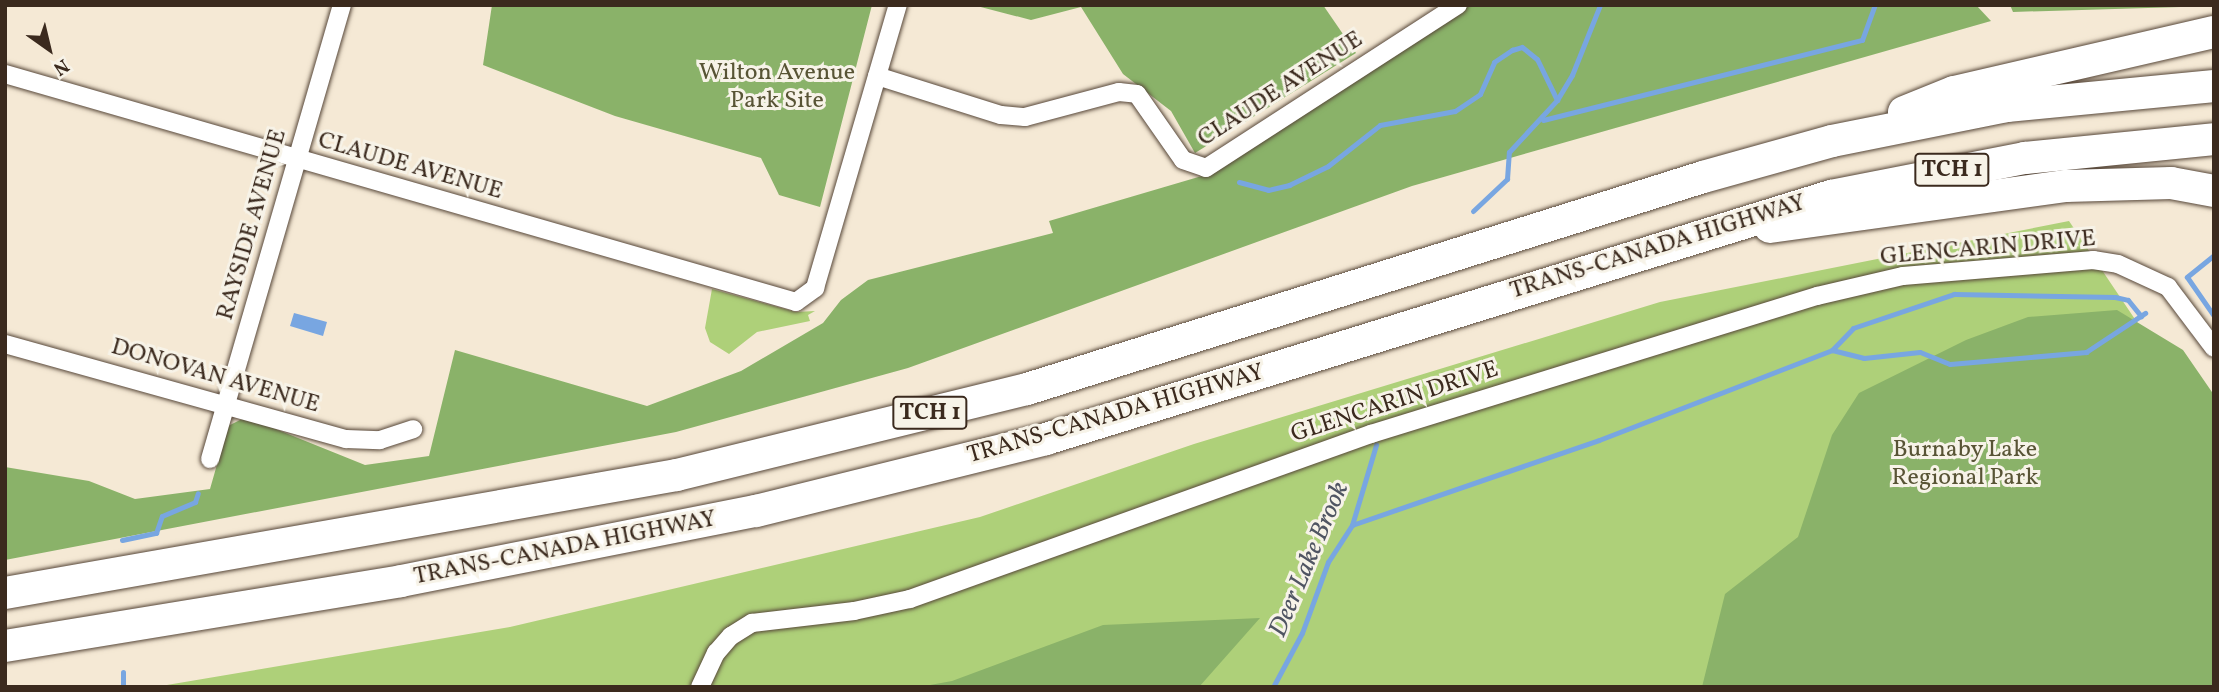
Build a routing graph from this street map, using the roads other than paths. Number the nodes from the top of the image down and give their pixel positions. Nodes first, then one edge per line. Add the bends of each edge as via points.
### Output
1 (342, 5) edge
2 (898, 5) edge
3 (1458, 5) edge
4 (2214, 32) edge
5 (5, 74) edge
6 (877, 76) junction
7 (2214, 86) edge
8 (2214, 139) edge
9 (1832, 141) junction
10 (297, 160) junction
11 (2214, 191) edge
12 (1695, 234) junction
13 (5, 344) edge
14 (2214, 348) edge
15 (226, 405) junction
16 (413, 429) dead end
17 (210, 459) dead end
18 (5, 593) edge
19 (5, 646) edge
20 (700, 687) edge

1 - 10 street, RAYSIDE AVENUE
2 - 6 street
3 - 6 street, CLAUDE AVENUE via 1212,165 1200,168 1183,160 1137,94 1119,92 1025,117 1001,115
4 - 9 highway via 1954,92
5 - 10 street, CLAUDE AVENUE
6 - 10 street, CLAUDE AVENUE via 815,288 793,302
7 - 9 highway, TRANS-CANADA HIGHWAY / TCH 1 via 2007,106
8 - 12 highway, TRANS-CANADA HIGHWAY / TCH 1 via 2121,145 1926,174
9 - 18 highway, TRANS-CANADA HIGHWAY / TCH 1 via 1703,177 1178,344 794,448 539,502
10 - 15 street, RAYSIDE AVENUE
11 - 12 highway via 2171,183 2066,186 1945,200 1826,222
12 - 19 highway, TRANS-CANADA HIGHWAY / TCH 1 via 1171,402 873,482 574,550
13 - 15 street, DONOVAN AVENUE
14 - 20 street, GLENCARIN DRIVE via 2178,297 2146,274 2093,260 1903,276 1817,296 1371,434 911,598 854,611 752,624 731,636 716,653
15 - 16 street, DONOVAN AVENUE via 346,439 380,440
15 - 17 street, RAYSIDE AVENUE

